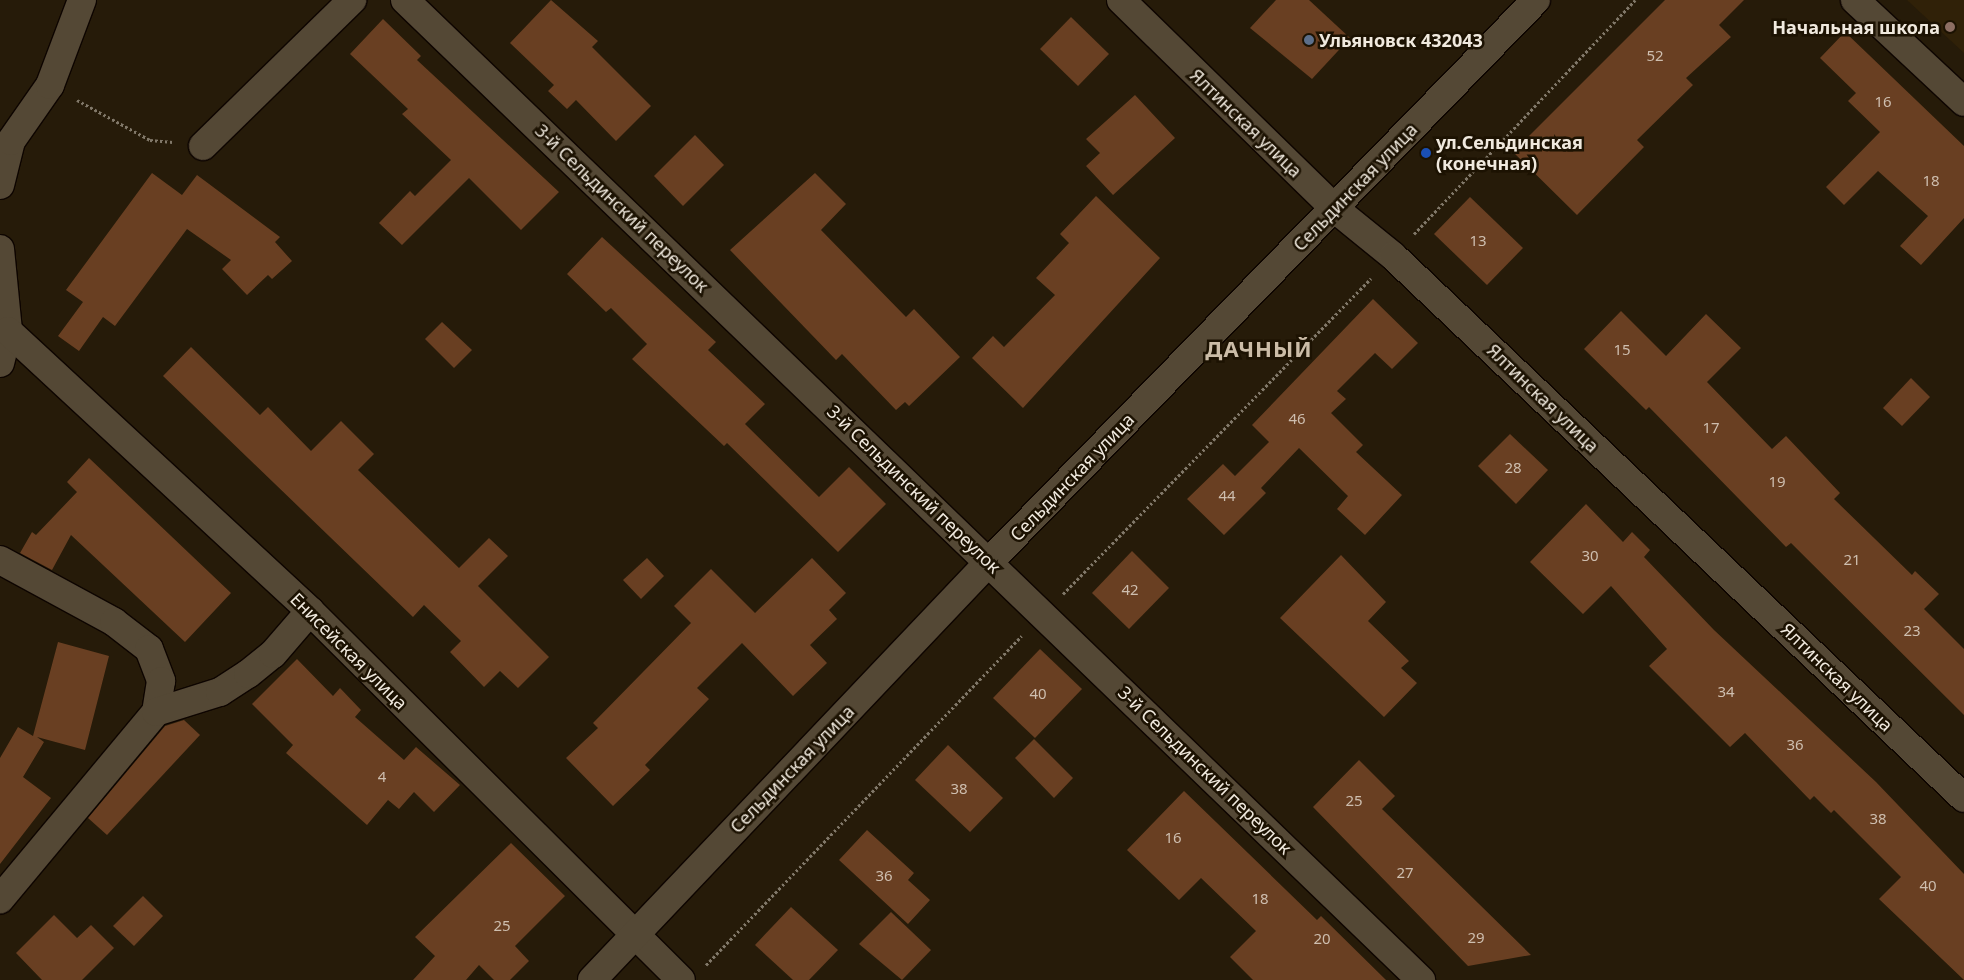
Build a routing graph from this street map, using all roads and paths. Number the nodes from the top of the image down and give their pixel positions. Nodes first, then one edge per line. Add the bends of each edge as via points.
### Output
1 (82, 0) edge
2 (352, 0) edge
3 (405, 0) edge
4 (1121, 0) edge
5 (1536, 0) edge
6 (1635, 0) edge
7 (1855, 0) edge
8 (50, 85) junction
9 (1964, 102) edge
10 (203, 146) joint
11 (0, 185) edge
12 (1334, 208) junction
13 (0, 249) edge
14 (1393, 256) junction
15 (8, 331) junction
16 (0, 363) edge
17 (0, 560) edge
18 (989, 562) junction
19 (310, 611) junction
20 (1043, 614) junction
21 (156, 712) junction
22 (1964, 798) edge
23 (0, 899) edge
24 (634, 936) junction
25 (690, 976) edge
26 (592, 980) edge
27 (1421, 980) edge

1 - 8 street
2 - 10 street
3 - 18 street, 3-й Сельдинский переулок
4 - 12 street, Ялтинская улица
5 - 12 street, Сельдинская улица
6 - 14 path
7 - 9 street
8 - 10 path via 150,140
8 - 11 street via 11,141
12 - 14 street, Ялтинская улица
12 - 18 street, Сельдинская улица
13 - 15 street
14 - 20 path
14 - 22 street, Ялтинская улица
15 - 16 street
15 - 19 street, Енисейская улица
17 - 21 street via 114,622 149,649 161,681
18 - 20 street, 3-й Сельдинский переулок
18 - 24 street, Сельдинская улица
19 - 21 street via 273,654 248,674 220,692
19 - 24 street, Енисейская улица
20 - 25 path
20 - 27 street, 3-й Сельдинский переулок
21 - 23 street
24 - 25 street, Енисейская улица
24 - 26 street, Сельдинская улица

